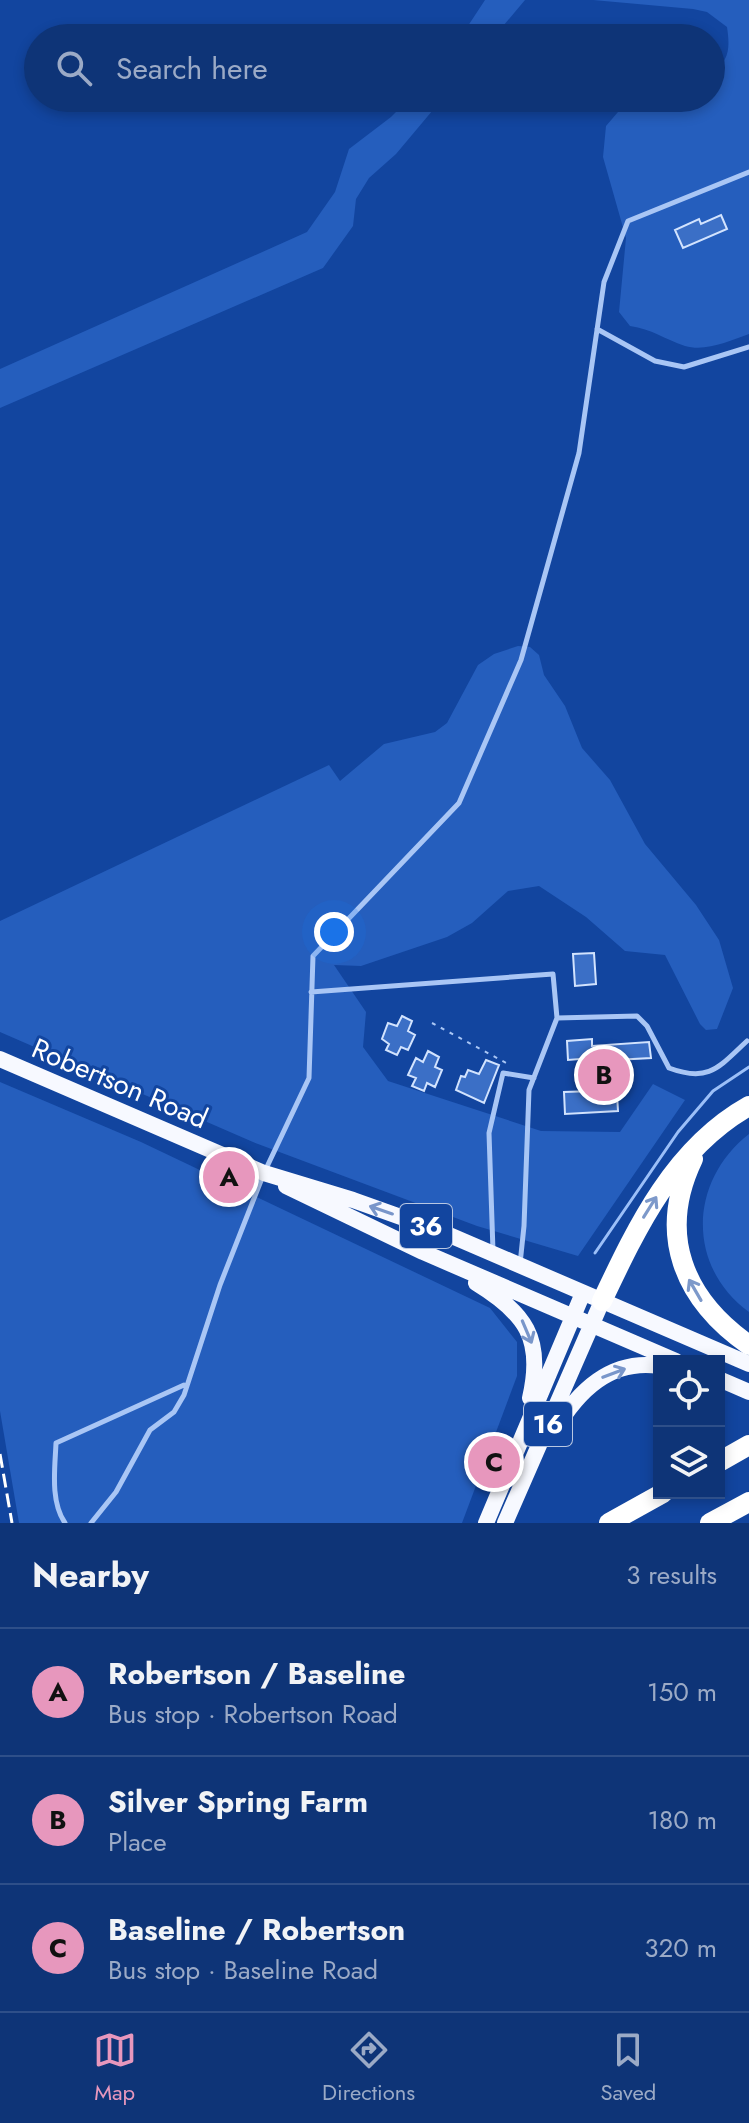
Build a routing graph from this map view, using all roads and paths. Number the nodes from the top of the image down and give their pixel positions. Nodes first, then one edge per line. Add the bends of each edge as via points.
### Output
1 (749, 172) edge
2 (597, 329) junction
3 (749, 347) edge
4 (311, 992) junction
5 (557, 1018) junction
6 (432, 1023) dead end
7 (747, 1041) edge
8 (0, 1059) edge
9 (508, 1064) dead end
10 (534, 1078) junction
11 (749, 1106) edge
12 (708, 1135) junction
13 (264, 1173) junction
14 (423, 1252) junction
15 (493, 1253) junction
16 (520, 1264) junction
17 (583, 1293) junction
18 (602, 1301) junction
19 (573, 1316) junction
20 (592, 1325) junction
21 (749, 1345) edge
22 (662, 1355) edge
23 (749, 1364) edge
24 (653, 1366) edge
25 (725, 1383) edge
26 (185, 1385) junction
27 (749, 1392) edge
28 (520, 1440) junction
29 (749, 1445) edge
30 (725, 1459) edge
31 (653, 1499) edge
32 (749, 1502) edge
33 (65, 1523) edge
34 (91, 1523) edge
35 (486, 1523) edge
36 (505, 1523) edge
37 (609, 1523) edge
38 (710, 1523) edge

1 - 2 lane via 628,221 604,282
2 - 3 lane via 655,361 684,367
2 - 4 lane via 567,498 521,660 472,774 459,803 313,956
4 - 5 lane via 553,974
4 - 13 lane via 309,1078
5 - 7 lane via 637,1016 669,1068 687,1075 709,1074
5 - 10 lane
6 - 9 path
8 - 13 main road, Robertson Road / 36
10 - 15 lane via 503,1073 489,1133
10 - 16 lane via 529,1090
11 - 12 highway
18 -> 12 highway via 647,1211
21 -> 12 highway via 702,1303 678,1243 683,1185
13 - 14 main road, Robertson Road / 36
15 -> 13 main road, Robertson Road / 36 via 368,1205
13 - 26 lane
14 - 19 main road, Robertson Road / 36
14 -> 28 main road via 506,1302 525,1325 536,1367
15 - 16 main road, Robertson Road / 36
16 - 17 main road, Robertson Road / 36
17 - 18 main road, Robertson Road
17 - 19 main road, 16
18 - 20 main road, 16
18 - 23 main road, Robertson Road
19 - 20 main road, Robertson Road / 36
19 - 28 main road, 16
20 - 22 main road, Robertson Road
20 - 36 main road, 16
36 -> 24 main road via 577,1397 614,1372
25 - 27 main road
26 - 33 lane via 56,1443 58,1513
26 - 34 lane via 174,1412 150,1430 116,1492
28 - 35 main road, 16
29 - 30 highway
31 - 37 highway
32 - 38 highway

